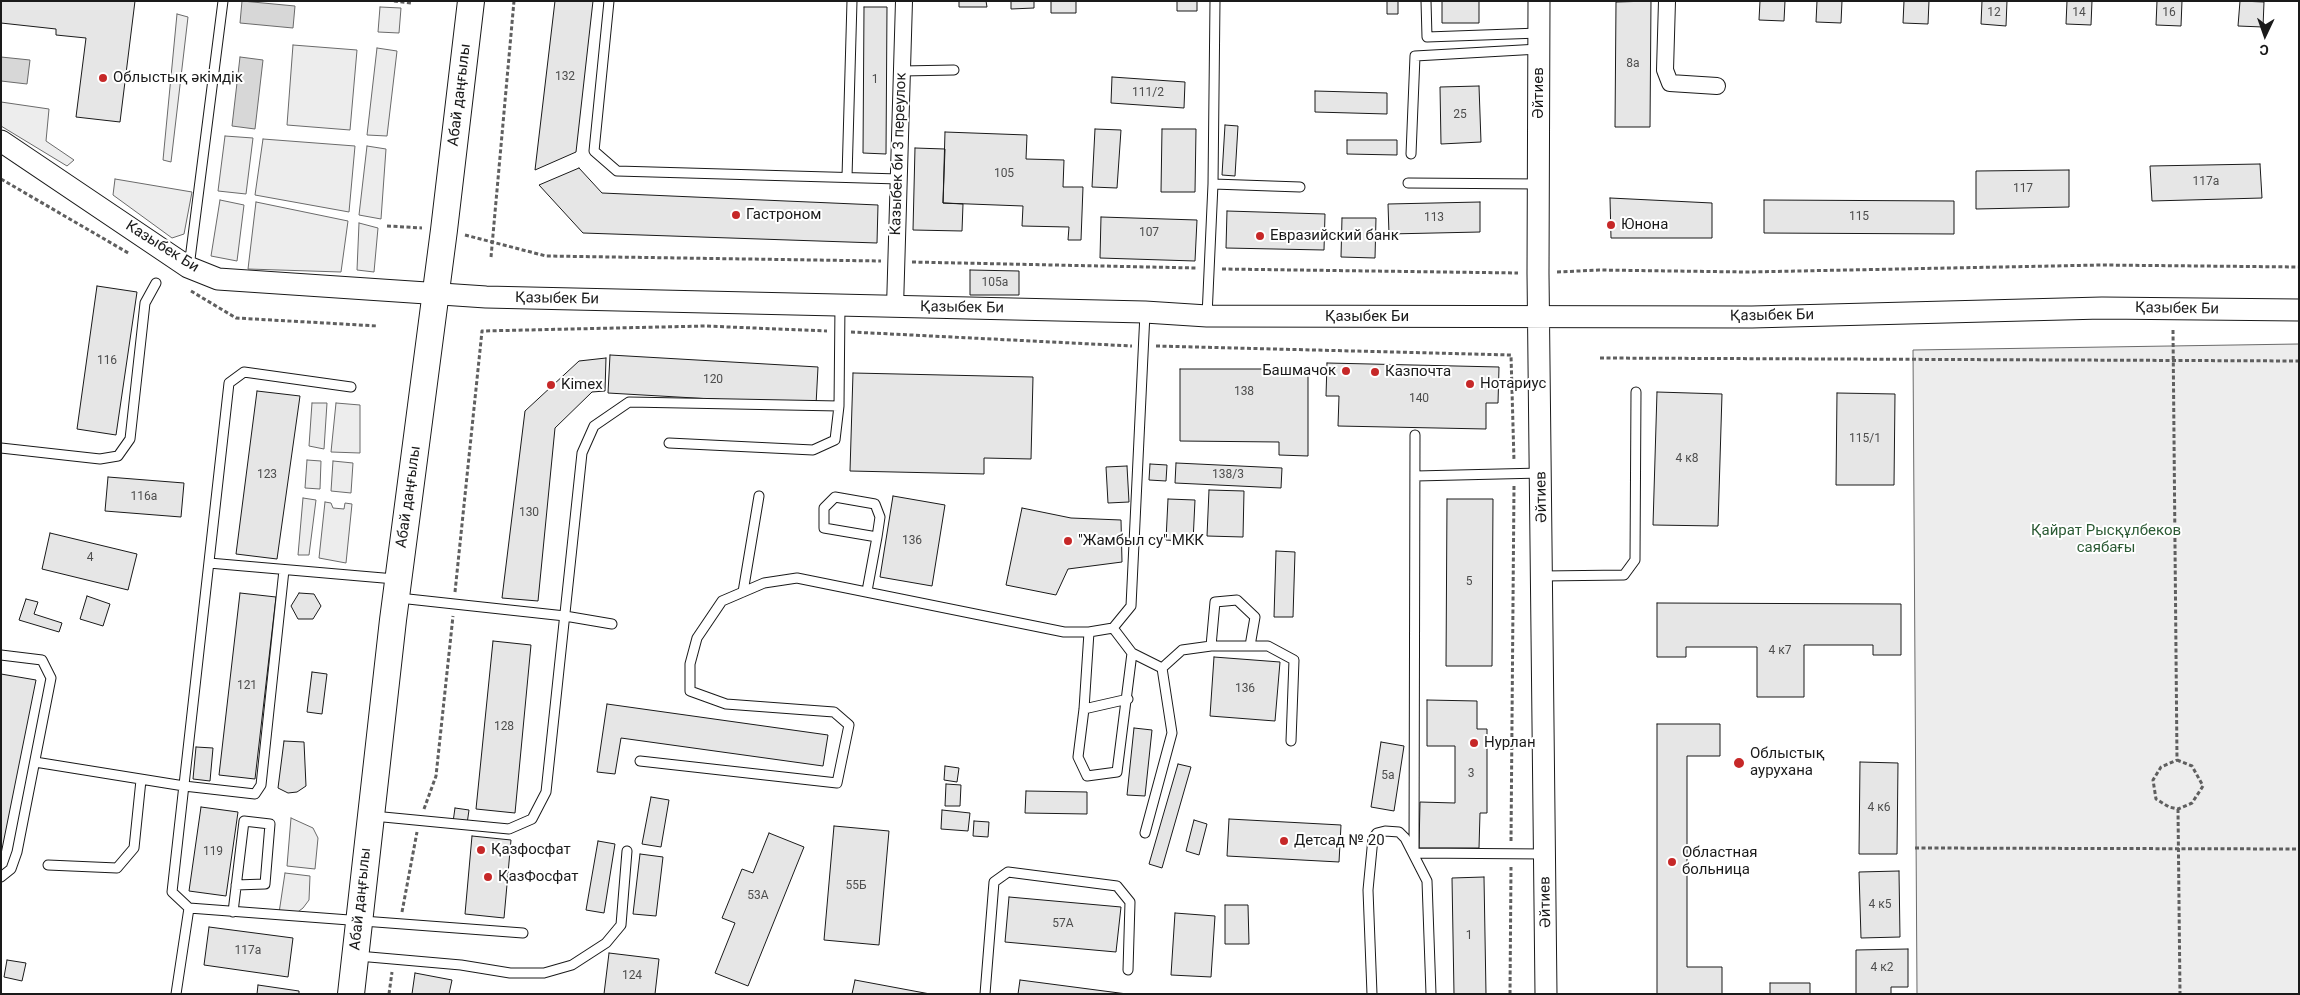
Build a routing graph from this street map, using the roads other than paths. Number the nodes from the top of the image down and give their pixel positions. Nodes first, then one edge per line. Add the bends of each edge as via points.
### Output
1 (224, 1) edge
2 (471, 1) edge
3 (609, 1) edge
4 (852, 1) edge
5 (904, 1) edge
6 (1215, 1) edge
7 (1426, 1) edge
8 (1539, 1) edge
9 (1666, 1) edge
10 (1539, 41) junction
11 (954, 70) dead end
12 (902, 71) junction
13 (1717, 86) dead end
14 (2, 143) edge
15 (1411, 154) dead end
16 (847, 178) junction
17 (899, 179) junction
18 (1408, 182) dead end
19 (1213, 184) junction
20 (1539, 184) junction
21 (1300, 187) dead end
22 (188, 267) junction
23 (156, 283) dead end
24 (435, 293) junction
25 (840, 305) junction
26 (895, 307) junction
27 (2299, 310) edge
28 (1145, 312) junction
29 (1207, 316) junction
30 (1540, 318) junction
31 (351, 387) dead end
32 (1636, 392) dead end
33 (839, 406) junction
34 (1415, 435) dead end
35 (669, 443) dead end
36 (1, 448) edge
37 (1542, 473) junction
38 (1416, 476) junction
39 (759, 496) dead end
40 (877, 537) junction
41 (209, 563) junction
42 (284, 570) junction
43 (1542, 576) junction
44 (397, 589) junction
45 (867, 591) junction
46 (743, 592) junction
47 (565, 616) junction
48 (612, 624) dead end
49 (1112, 628) junction
50 (1089, 632) junction
51 (1211, 646) junction
52 (1250, 646) junction
53 (1132, 653) junction
54 (1, 655) edge
55 (1162, 668) junction
56 (1128, 700) junction
57 (1084, 709) junction
58 (1291, 741) dead end
59 (640, 761) dead end
60 (35, 762) junction
61 (142, 780) junction
62 (184, 786) junction
63 (370, 816) junction
64 (1145, 833) dead end
65 (627, 851) dead end
66 (1414, 853) junction
67 (1545, 854) junction
68 (48, 865) dead end
69 (1, 877) edge
70 (236, 885) junction
71 (189, 908) junction
72 (233, 912) junction
73 (359, 922) junction
74 (523, 933) dead end
75 (355, 956) junction
76 (1128, 970) dead end
77 (176, 994) edge
78 (351, 994) edge
79 (985, 994) edge
80 (1372, 994) edge
81 (1431, 994) edge
82 (1546, 994) edge

1 - 22 lane
2 - 24 main road, Абай даңғылы
3 - 16 lane via 594,151 616,171
4 - 16 lane
5 - 12 street, Казыбек би 3 переулок
6 - 19 lane
7 - 10 lane via 1426,37
8 - 10 street, Әйтиев
9 - 13 street via 1665,70 1670,83
10 - 15 lane via 1415,56
10 - 20 street, Әйтиев
11 - 12 lane
12 - 17 street, Казыбек би 3 переулок
14 - 22 street, Казыбек Би
16 - 17 lane
17 - 26 street, Казыбек би 3 переулок
18 - 20 lane
19 - 21 lane
19 - 29 lane
20 - 30 street, Әйтиев
22 - 24 street, Казыбек Би via 218,279
23 - 36 lane via 144,303 130,439 118,456 100,459
24 - 25 street, Қазыбек Би
24 - 44 main road, Абай даңғылы
25 - 26 street, Қазыбек Би
25 - 33 lane
26 - 28 street, Қазыбек Би
27 - 30 street, Қазыбек Би via 2102,308 1752,317
28 - 29 street, Қазыбек Би
28 - 49 lane via 1131,606
29 - 30 street, Қазыбек Би
30 - 37 street, Әйтиев
31 - 41 lane via 244,372 229,384
32 - 43 lane via 1635,560 1624,575
33 - 35 lane via 834,440 813,450
33 - 47 lane via 629,402 594,426 582,453
34 - 38 lane
37 - 38 lane
37 - 43 street, Әйтиев
38 - 66 lane
39 - 46 lane
40 - 40 lane via 880,517 875,504 835,498 824,508 824,528
40 - 45 lane
41 - 42 lane
41 - 62 lane
42 - 44 lane
42 - 62 lane via 261,785 255,794
43 - 67 street, Әйтиев
44 - 47 lane via 454,604
44 - 63 main road, Абай даңғылы
45 - 46 lane via 797,578 764,583
45 - 50 lane via 1064,632
46 - 59 lane via 722,600 697,638 690,664 690,691 726,704 834,712 849,724 837,783
47 - 48 lane
47 - 63 lane via 546,792 532,819 509,829
49 - 50 lane
49 - 53 lane
50 - 57 lane
51 - 52 lane
51 - 52 lane via 1215,602 1237,600 1255,617
51 - 55 lane via 1182,650
52 - 58 lane via 1268,646 1294,660
53 - 55 lane
53 - 56 lane
54 - 60 lane via 42,660 51,678
55 - 64 lane via 1172,733
56 - 57 lane
56 - 57 lane via 1117,772 1087,776 1078,757
60 - 61 lane
60 - 69 lane via 17,852 11,869
61 - 62 lane
61 - 68 lane via 134,848 117,868
62 - 71 lane via 172,892
63 - 73 main road, Абай даңғылы
65 - 75 lane via 621,926 606,942 572,965 544,974 518,973
66 - 67 lane
66 - 80 lane via 1399,832 1377,833 1373,838 1368,890
66 - 81 lane via 1427,881
67 - 82 street, Әйтиев
70 - 70 lane via 244,821 270,824 265,884
70 - 72 lane
71 - 72 lane
71 - 77 lane
72 - 73 lane
73 - 74 lane
73 - 75 main road, Абай даңғылы
75 - 78 main road, Абай даңғылы
76 - 79 lane via 1130,902 1117,886 1008,872 994,882

